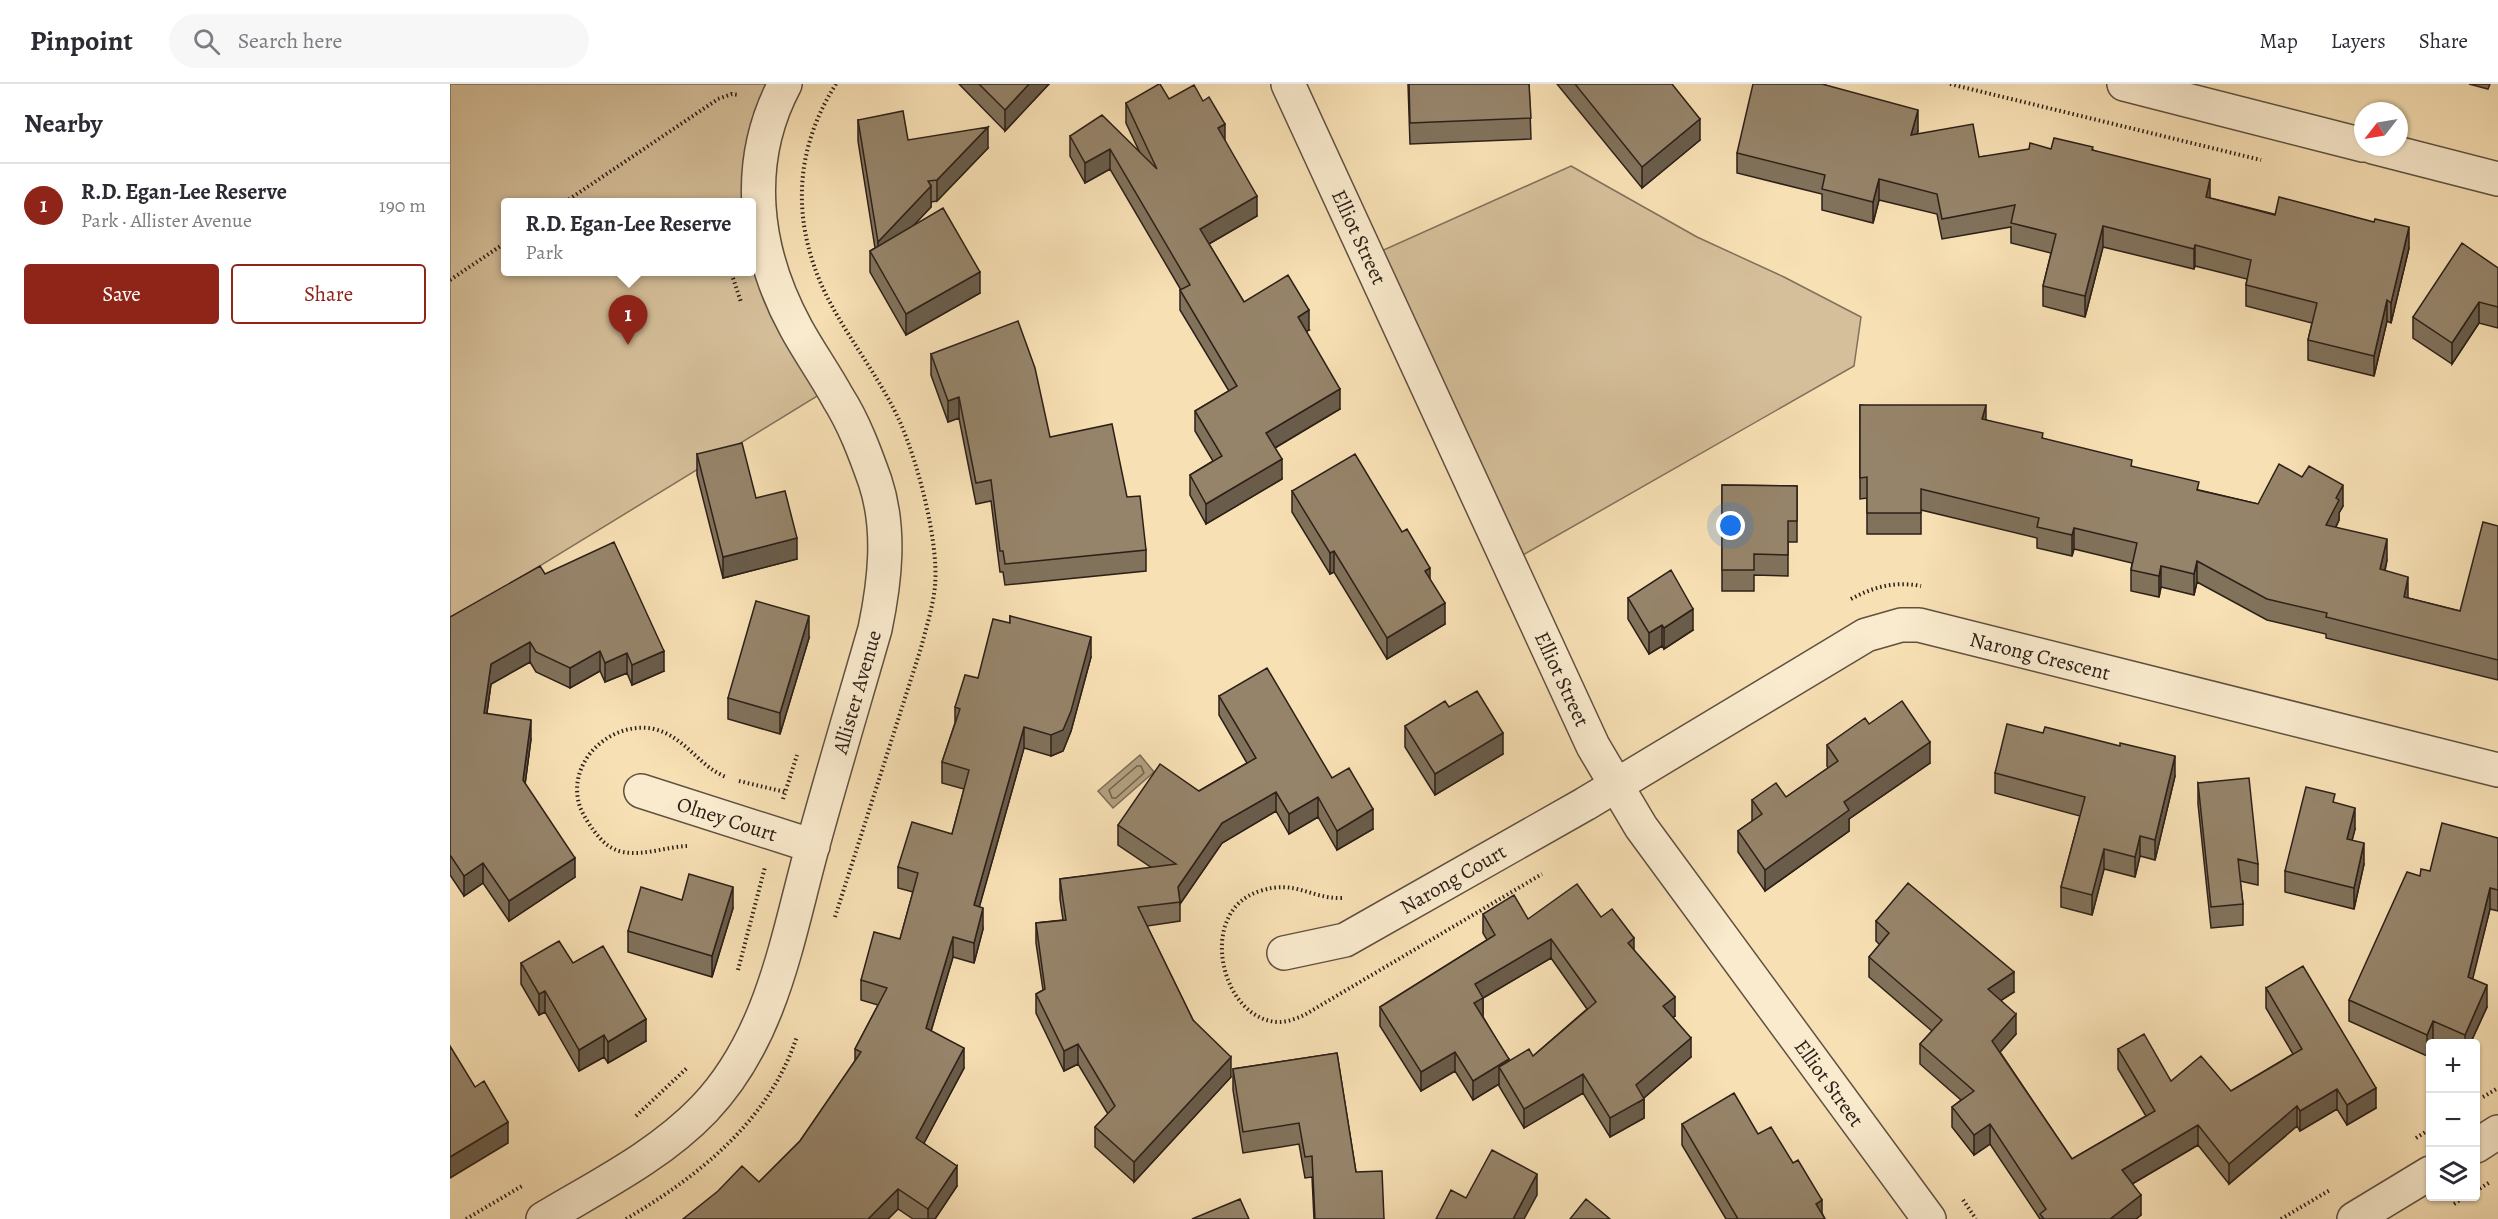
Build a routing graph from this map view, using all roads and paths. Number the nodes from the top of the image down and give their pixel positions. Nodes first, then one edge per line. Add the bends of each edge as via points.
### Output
1 (785, 84) edge
2 (1288, 84) edge
3 (1950, 84) edge
4 (2124, 84) edge
5 (739, 95) dead end
6 (2354, 143) edge
7 (2408, 156) edge
8 (2265, 161) dead end
9 (2498, 179) edge
10 (571, 198) edge
11 (501, 246) edge
12 (732, 276) edge
13 (450, 280) edge
14 (745, 310) dead end
15 (800, 748) dead end
16 (2498, 770) edge
17 (1616, 785) junction
18 (641, 791) dead end
19 (780, 806) dead end
20 (813, 846) junction
21 (768, 858) dead end
22 (1284, 954) dead end
23 (736, 975) dead end
24 (691, 1064) dead end
25 (631, 1120) dead end
26 (2498, 1132) edge
27 (2480, 1143) edge
28 (2426, 1175) edge
29 (2498, 1177) edge
30 (528, 1183) dead end
31 (2480, 1188) edge
32 (466, 1219) edge
33 (543, 1219) edge
34 (1929, 1219) edge
35 (2354, 1219) edge

1 - 20 street, Allister Avenue via 773,108 758,165 764,243 777,287 795,327 839,398 876,483 885,559 875,629
2 - 17 street, Elliot Street via 1593,746
3 - 8 path
4 - 6 street
5 - 10 path via 718,99
7 - 9 street
11 - 13 path
12 - 14 path
15 - 19 path
16 - 17 street, Narong Crescent via 1919,625 1901,625 1866,635
17 - 22 street, Narong Court via 1345,940
17 - 34 street, Elliot Street via 1641,827
18 - 20 street, Olney Court
20 - 33 street, Allister Avenue via 764,1014 729,1079 704,1109 645,1158
21 - 23 path
24 - 25 path
26 - 27 street
28 - 35 street
29 - 31 path
30 - 32 path

